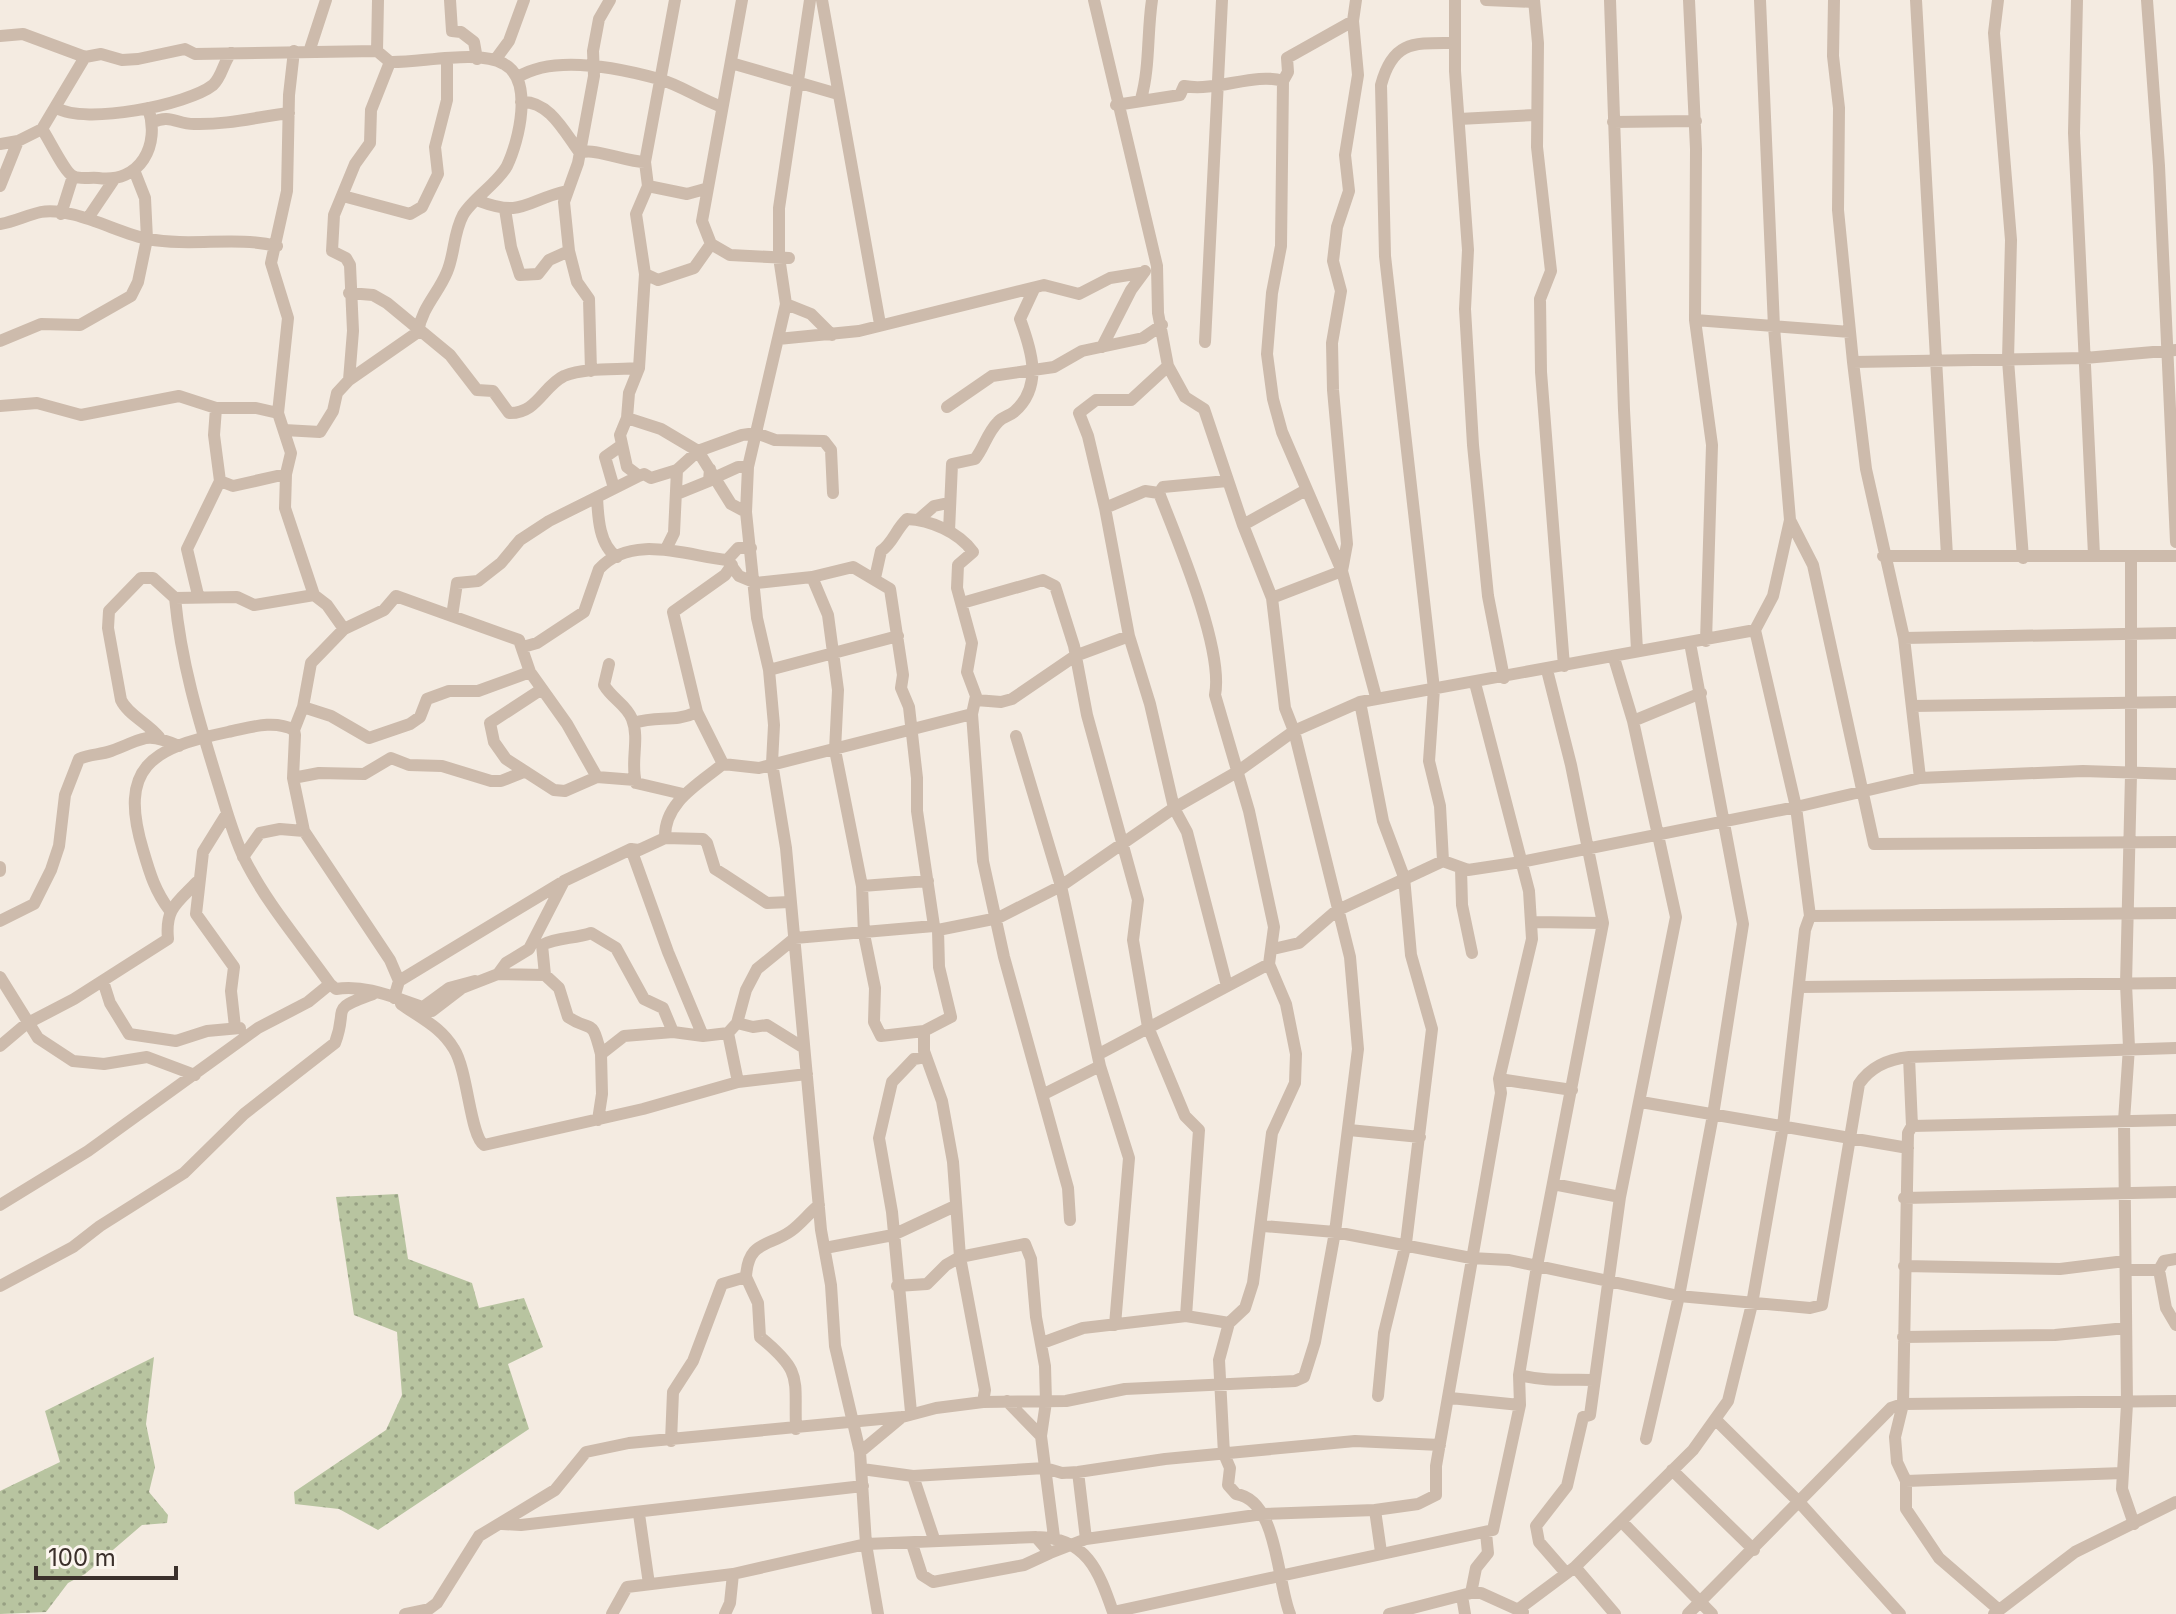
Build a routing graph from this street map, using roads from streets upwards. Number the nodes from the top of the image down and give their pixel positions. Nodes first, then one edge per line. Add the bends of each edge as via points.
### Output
1 (326, 0) edge
2 (378, 0) edge
3 (450, 0) edge
4 (524, 0) edge
5 (610, 0) edge
6 (675, 0) edge
7 (742, 0) edge
8 (810, 0) edge
9 (822, 0) edge
10 (1094, 0) edge
11 (1152, 0) edge
12 (1222, 0) edge
13 (1356, 0) edge
14 (1455, 0) edge
15 (1486, 0) edge
16 (1610, 0) edge
17 (1689, 0) edge
18 (1760, 0) edge
19 (1834, 0) edge
20 (1916, 0) edge
21 (1998, 0) edge
22 (2077, 0) edge
23 (2147, 0) edge
24 (1534, 1) edge
25 (1353, 21) junction
26 (0, 36) edge
27 (1455, 43) junction
28 (294, 51) junction
29 (377, 51) junction
30 (309, 52) junction
31 (231, 53) junction
32 (85, 57) junction
33 (477, 59) junction
34 (447, 60) junction
35 (495, 60) junction
36 (390, 62) junction
37 (731, 63) junction
38 (594, 68) junction
39 (518, 77) junction
40 (660, 80) junction
41 (1283, 81) junction
42 (799, 84) junction
43 (1219, 87) junction
44 (838, 94) junction
45 (1141, 99) junction
46 (180, 101) junction
47 (521, 102) junction
48 (1116, 105) junction
49 (722, 107) junction
50 (57, 108) junction
51 (148, 108) junction
52 (289, 113) junction
53 (1535, 115) junction
54 (173, 117) junction
55 (1459, 119) junction
56 (1696, 121) junction
57 (153, 122) junction
58 (1613, 122) junction
59 (42, 129) junction
60 (18, 141) junction
61 (0, 144) edge
62 (580, 153) junction
63 (645, 162) junction
64 (134, 170) junction
65 (73, 176) junction
66 (113, 181) junction
67 (0, 186) edge
68 (648, 186) junction
69 (705, 189) junction
70 (567, 191) junction
71 (343, 196) junction
72 (479, 201) junction
73 (505, 209) junction
74 (61, 214) junction
75 (88, 218) junction
76 (0, 224) edge
77 (147, 239) junction
78 (711, 244) junction
79 (277, 246) junction
80 (569, 251) junction
81 (784, 257) junction
82 (1157, 266) junction
83 (1141, 273) junction
84 (645, 274) junction
85 (1034, 289) junction
86 (349, 293) junction
87 (786, 304) junction
88 (1695, 320) junction
89 (880, 324) junction
90 (1162, 325) junction
91 (1774, 327) junction
92 (418, 332) junction
93 (1850, 332) junction
94 (832, 335) junction
95 (778, 339) junction
96 (0, 341) edge
97 (1205, 342) dead end
98 (1102, 347) junction
99 (2171, 350) edge
100 (2085, 358) junction
101 (2008, 360) junction
102 (1853, 362) junction
103 (1938, 362) junction
104 (1168, 366) junction
105 (639, 368) junction
106 (1034, 369) junction
107 (591, 371) junction
108 (349, 380) junction
109 (0, 406) edge
110 (947, 407) dead end
111 (216, 408) junction
112 (278, 413) junction
113 (627, 418) junction
114 (284, 430) junction
115 (756, 433) junction
116 (622, 445) junction
117 (698, 451) junction
118 (748, 467) junction
119 (677, 470) junction
120 (713, 473) junction
121 (286, 474) junction
122 (639, 476) junction
123 (220, 481) junction
124 (1227, 481) junction
125 (614, 488) junction
126 (1306, 490) junction
127 (833, 493) dead end
128 (1159, 493) junction
129 (677, 494) junction
130 (597, 497) junction
131 (948, 503) junction
132 (1105, 508) junction
133 (746, 512) junction
134 (918, 520) junction
135 (1790, 520) junction
136 (1243, 525) junction
137 (949, 531) junction
138 (2176, 542) edge
139 (667, 547) junction
140 (751, 548) junction
141 (2094, 555) junction
142 (1883, 556) junction
143 (1947, 556) junction
144 (2176, 556) edge
145 (617, 557) junction
146 (2131, 557) junction
147 (2023, 558) junction
148 (730, 563) junction
149 (1342, 571) junction
150 (812, 577) junction
151 (875, 578) junction
152 (756, 583) junction
153 (198, 595) junction
154 (314, 595) junction
155 (175, 598) junction
156 (1272, 598) junction
157 (962, 603) junction
158 (452, 616) junction
159 (344, 629) junction
160 (1755, 630) junction
161 (2129, 633) junction
162 (2176, 633) edge
163 (898, 636) junction
164 (1129, 636) junction
165 (1904, 638) junction
166 (1706, 641) junction
167 (1690, 643) junction
168 (523, 647) junction
169 (1637, 650) junction
170 (833, 655) junction
171 (1075, 656) junction
172 (1614, 658) junction
173 (609, 664) dead end
174 (1564, 666) junction
175 (769, 670) junction
176 (1547, 670) junction
177 (530, 672) junction
178 (1504, 678) junction
179 (1475, 683) junction
180 (542, 689) junction
181 (1434, 689) junction
182 (1701, 693) junction
183 (1376, 697) junction
184 (976, 700) junction
185 (1360, 702) junction
186 (2128, 702) junction
187 (2176, 702) edge
188 (1912, 706) junction
189 (303, 707) junction
190 (697, 712) junction
191 (972, 714) junction
192 (1633, 721) junction
193 (634, 723) junction
194 (294, 730) junction
195 (1294, 731) junction
196 (910, 732) junction
197 (1016, 736) dead end
198 (159, 737) junction
199 (203, 738) junction
200 (179, 746) junction
201 (835, 750) junction
202 (772, 763) junction
203 (723, 764) junction
204 (524, 772) junction
205 (1237, 772) junction
206 (2176, 774) edge
207 (2131, 775) junction
208 (597, 777) junction
209 (293, 778) junction
210 (1920, 778) junction
211 (635, 780) junction
212 (1864, 792) junction
213 (683, 794) junction
214 (1796, 807) junction
215 (1174, 808) junction
216 (226, 815) junction
217 (1723, 822) junction
218 (304, 831) junction
219 (1658, 833) junction
220 (665, 838) junction
221 (2176, 842) edge
222 (2129, 843) junction
223 (1123, 845) junction
224 (1585, 847) junction
225 (631, 849) junction
226 (243, 857) junction
227 (1443, 861) junction
228 (1521, 862) junction
229 (1461, 868) junction
230 (1404, 877) junction
231 (564, 881) junction
232 (928, 881) junction
233 (197, 882) junction
234 (862, 886) junction
235 (1061, 886) junction
236 (790, 902) junction
237 (170, 911) junction
238 (1336, 911) junction
239 (2129, 913) junction
240 (2176, 913) edge
241 (1810, 916) junction
242 (998, 918) junction
243 (0, 921) edge
244 (1533, 922) junction
245 (1603, 923) junction
246 (936, 928) junction
247 (864, 934) junction
248 (795, 938) junction
249 (1273, 949) junction
250 (1472, 953) dead end
251 (1269, 964) junction
252 (498, 974) junction
253 (545, 975) junction
254 (0, 977) edge
255 (103, 981) junction
256 (399, 981) junction
257 (2176, 983) edge
258 (330, 984) junction
259 (2126, 984) junction
260 (1227, 986) junction
261 (1800, 987) junction
262 (380, 992) junction
263 (398, 1001) junction
264 (26, 1024) junction
265 (235, 1027) junction
266 (1148, 1027) junction
267 (258, 1028) junction
268 (733, 1028) junction
269 (924, 1031) junction
270 (673, 1032) junction
271 (703, 1036) junction
272 (0, 1046) edge
273 (2129, 1047) junction
274 (804, 1048) junction
275 (2176, 1048) edge
276 (601, 1054) junction
277 (926, 1057) junction
278 (1909, 1057) junction
279 (1100, 1060) junction
280 (807, 1074) junction
281 (195, 1075) junction
282 (1499, 1079) junction
283 (738, 1082) junction
284 (1572, 1090) junction
285 (1044, 1094) junction
286 (1641, 1102) junction
287 (1713, 1115) junction
288 (598, 1120) junction
289 (2176, 1120) edge
290 (2124, 1121) junction
291 (1783, 1126) junction
292 (1912, 1126) junction
293 (1349, 1130) junction
294 (1420, 1137) junction
295 (1851, 1139) junction
296 (1908, 1148) junction
297 (1553, 1184) junction
298 (2176, 1192) edge
299 (2127, 1193) junction
300 (1620, 1197) junction
301 (1904, 1198) junction
302 (0, 1205) edge
303 (819, 1205) junction
304 (955, 1206) junction
305 (1070, 1220) dead end
306 (1263, 1226) junction
307 (1335, 1232) junction
308 (893, 1235) junction
309 (1406, 1243) junction
310 (825, 1248) junction
311 (960, 1257) junction
312 (1471, 1258) junction
313 (2176, 1259) edge
314 (1537, 1266) junction
315 (1904, 1266) junction
316 (2126, 1266) junction
317 (2159, 1270) junction
318 (746, 1277) junction
319 (1606, 1282) junction
320 (0, 1286) edge
321 (897, 1286) junction
322 (1679, 1296) junction
323 (1752, 1304) junction
324 (1186, 1316) junction
325 (1229, 1323) junction
326 (1115, 1325) junction
327 (2176, 1325) edge
328 (2126, 1328) junction
329 (1903, 1337) junction
330 (1042, 1343) junction
331 (1519, 1375) junction
332 (1594, 1380) junction
333 (1221, 1386) junction
334 (1378, 1396) dead end
335 (1450, 1398) junction
336 (1007, 1401) junction
337 (2176, 1401) edge
338 (983, 1402) junction
339 (1046, 1402) junction
340 (1903, 1404) junction
341 (2127, 1404) junction
342 (1520, 1405) junction
343 (906, 1414) junction
344 (1716, 1420) junction
345 (852, 1421) junction
346 (796, 1429) junction
347 (1041, 1436) junction
348 (1646, 1439) dead end
349 (671, 1441) junction
350 (1440, 1445) junction
351 (860, 1452) junction
352 (1224, 1454) junction
353 (1045, 1468) junction
354 (862, 1469) junction
355 (1672, 1470) junction
356 (1078, 1472) junction
357 (2123, 1473) junction
358 (913, 1476) junction
359 (1906, 1481) junction
360 (863, 1486) junction
361 (1799, 1502) junction
362 (2176, 1502) edge
363 (1375, 1510) junction
364 (639, 1514) junction
365 (1263, 1514) junction
366 (1622, 1522) junction
367 (502, 1524) junction
368 (2134, 1524) junction
369 (1486, 1533) junction
370 (1036, 1537) junction
371 (1054, 1537) junction
372 (934, 1539) junction
373 (1086, 1539) junction
374 (866, 1544) junction
375 (912, 1544) junction
376 (1067, 1545) junction
377 (1754, 1550) junction
378 (1381, 1552) junction
379 (1050, 1553) junction
380 (1570, 1570) junction
381 (733, 1574) junction
382 (1281, 1574) junction
383 (649, 1584) junction
384 (1467, 1594) junction
385 (1699, 1603) junction
386 (1523, 1611) edge
387 (1996, 1612) edge
388 (1110, 1613) edge
389 (405, 1614) edge
390 (612, 1614) edge
391 (725, 1614) edge
392 (878, 1614) edge
393 (1290, 1614) edge
394 (1389, 1614) edge
395 (1465, 1614) edge
396 (1615, 1614) edge
397 (1688, 1614) edge
398 (1712, 1614) edge
399 (1900, 1614) edge

1 - 30 street
2 - 29 street
3 - 33 street via 452,31 474,42
4 - 35 street via 509,41
5 - 38 street via 599,19
6 - 40 street
7 - 37 street
8 - 42 street
9 - 44 street
10 - 48 street
11 - 45 street
12 - 43 street
13 - 25 street
14 - 27 street
15 - 24 street
16 - 58 street
17 - 56 street
18 - 91 street
19 - 93 street via 1838,210
20 - 103 street
21 - 101 street via 1994,33 2011,240
22 - 100 street via 2074,133
23 - 99 street
24 - 53 street
25 - 41 street via 1287,58
25 - 149 street via 1358,75 1345,155 1349,191 1333,261 1341,291 1332,343 1347,544
26 - 32 street via 23,34
27 - 55 street
27 - 181 street via 1402,48 1388,62 1381,85 1386,268
28 - 30 street
28 - 31 street
28 - 52 street
29 - 30 street
29 - 36 street
31 - 32 street via 195,54 185,49 138,59
31 - 46 street via 212,86
32 - 50 street
33 - 34 street
33 - 35 street
34 - 36 street
34 - 71 street via 447,100 435,147 438,174 422,207 410,214
35 - 39 street
36 - 71 street via 371,110 370,143
37 - 42 street
37 - 49 street
38 - 39 street via 553,68
38 - 40 street
38 - 62 street
39 - 47 street
40 - 49 street
40 - 63 street
41 - 43 street
41 - 126 street via 1281,246 1267,354 1282,432
42 - 44 street
42 - 81 street via 779,208
43 - 45 street via 1184,86 1180,95
43 - 97 street
44 - 89 street
45 - 48 street
46 - 51 street
46 - 54 street
47 - 62 street via 550,113
47 - 72 street via 508,165
48 - 82 street
49 - 69 street
50 - 51 street via 73,113
50 - 59 street
51 - 57 street
52 - 54 street via 193,124
52 - 79 street via 287,191
53 - 55 street
53 - 174 street via 1551,271 1540,299 1541,372
54 - 57 street
55 - 178 street via 1473,445 1488,596
56 - 58 street
56 - 88 street
57 - 64 street via 153,143
58 - 169 street
59 - 60 street
59 - 65 street
60 - 61 street
60 - 67 street
62 - 63 street
62 - 70 street
63 - 68 street
64 - 66 street
64 - 77 street via 145,198
65 - 66 street
65 - 74 street
66 - 75 street
68 - 69 street via 687,194
68 - 84 street via 636,214
69 - 78 street via 702,221
70 - 73 street
70 - 80 street
71 - 86 street via 334,215 332,248 348,261
72 - 73 street
72 - 92 street via 466,210 454,233 448,269 425,307
73 - 80 street via 520,275 538,274 549,260
74 - 75 street
74 - 76 street via 42,211
75 - 77 street
77 - 79 street via 252,240
77 - 96 street via 131,296 80,325 41,324
78 - 81 street via 730,255
78 - 84 street via 694,268 658,280
79 - 112 street via 271,263 288,318
80 - 107 street via 577,282 589,299
81 - 87 street
82 - 83 street
82 - 90 street
83 - 85 street via 1110,278 1079,294 1048,285
83 - 98 street
84 - 105 street
85 - 89 street
85 - 106 street via 1020,319
86 - 92 street via 373,295
86 - 108 street
87 - 94 street via 811,314
87 - 95 street
88 - 91 street
88 - 166 street via 1712,445
89 - 94 street
90 - 98 street via 1143,338
90 - 104 street
91 - 93 street
91 - 135 street
92 - 107 street via 450,355 477,390 493,391 509,413 530,408 563,377
92 - 108 street
93 - 102 street
94 - 95 street
95 - 115 street
98 - 106 street via 1054,367
99 - 100 street
99 - 138 street
100 - 101 street
100 - 141 street
101 - 103 street
101 - 147 street
102 - 103 street
102 - 142 street
103 - 143 street
104 - 124 street via 1185,397 1204,409
104 - 132 street via 1131,400 1096,400 1079,413
105 - 107 street
105 - 113 street via 626,403
106 - 110 street via 992,376
106 - 131 street via 1033,381 1015,411 998,421 975,459 952,464
108 - 114 street via 337,393 320,432
109 - 111 street via 37,403 81,415 179,396
111 - 112 street
111 - 123 street
112 - 114 street
113 - 116 street
113 - 117 street via 661,429
114 - 121 street via 291,453
115 - 117 street
115 - 118 street
115 - 127 street via 775,440 828,444
116 - 122 street via 627,467
116 - 125 street via 605,457
117 - 119 street
117 - 120 street
118 - 120 street
118 - 133 street
119 - 122 street
119 - 129 street
120 - 129 street via 709,481
120 - 133 street via 731,504
121 - 123 street via 233,486
121 - 154 street via 285,508
122 - 125 street
123 - 153 street via 187,549
124 - 128 street via 1163,487
124 - 136 street
125 - 130 street
126 - 136 street
126 - 149 street
128 - 132 street via 1145,491
128 - 205 street via 1201,609 1218,680 1215,695
129 - 139 street via 674,533
130 - 145 street via 608,551
130 - 158 street via 520,540 483,578 457,583
131 - 134 street via 934,506
131 - 137 street
132 - 164 street
133 - 140 street
134 - 137 street
134 - 151 street via 907,519 894,531 881,551
135 - 160 street via 1773,596
135 - 212 street via 1813,565
136 - 156 street
137 - 157 street via 973,552 958,565
139 - 145 street
139 - 148 street
140 - 148 street via 738,548
140 - 152 street
141 - 146 street
141 - 147 street
142 - 143 street
142 - 165 street
143 - 147 street
144 - 146 street
145 - 168 street via 599,569 584,612
146 - 161 street
148 - 152 street via 739,576
148 - 190 street via 725,575 673,612
149 - 156 street
149 - 183 street
150 - 151 street via 853,567
150 - 152 street
150 - 170 street via 828,615
151 - 163 street via 890,589
152 - 175 street via 757,618
153 - 154 street via 237,597 254,605
153 - 155 street
154 - 159 street
155 - 198 street via 153,578 141,578 107,615 121,700
155 - 199 street via 183,664
156 - 195 street via 1285,708
157 - 171 street via 1043,580 1055,586
157 - 184 street via 972,643 967,672
158 - 159 street via 396,596 384,610
158 - 168 street via 516,638
159 - 189 street via 308,668
160 - 166 street
160 - 214 street
161 - 162 street
161 - 165 street
161 - 186 street
163 - 170 street
163 - 196 street
164 - 171 street
164 - 215 street
165 - 188 street
166 - 167 street
167 - 169 street
167 - 182 street
168 - 177 street
169 - 172 street
170 - 175 street
170 - 201 street via 838,690
171 - 184 street via 1012,699
171 - 223 street
172 - 174 street
172 - 192 street
173 - 193 street via 604,685
174 - 176 street
175 - 202 street
176 - 178 street
176 - 224 street
177 - 180 street
177 - 189 street via 478,691 449,691 427,699 420,717 410,724 369,738
178 - 179 street
179 - 181 street
179 - 228 street
180 - 204 street via 490,723 494,742
180 - 208 street
181 - 183 street
181 - 227 street via 1429,761 1440,806
182 - 192 street
182 - 217 street
183 - 185 street
184 - 191 street
185 - 195 street
185 - 230 street via 1383,821
186 - 187 street
186 - 188 street
186 - 207 street
188 - 210 street
189 - 194 street
190 - 193 street via 680,720 656,717
190 - 203 street
191 - 196 street
191 - 242 street via 979,831
192 - 219 street
193 - 211 street
194 - 199 street via 272,724
194 - 209 street
195 - 205 street
195 - 238 street
196 - 201 street
196 - 232 street
197 - 235 street
198 - 200 street
198 - 243 street via 134,739 111,752 79,759 65,795 51,870 34,904
199 - 200 street
199 - 216 street
200 - 237 street via 146,766 134,786 135,827 150,879
201 - 202 street
201 - 234 street
202 - 203 street via 759,768
202 - 236 street
203 - 213 street
204 - 208 street via 565,791
204 - 209 street via 491,781 391,758 364,774
205 - 215 street
205 - 249 street via 1274,927
206 - 207 street
207 - 210 street via 2083,771
207 - 222 street
208 - 211 street
209 - 218 street
210 - 212 street
211 - 213 street
212 - 214 street
212 - 222 street via 1872,839 1878,846
213 - 220 street via 665,824
214 - 217 street
214 - 241 street
215 - 223 street
215 - 260 street via 1187,832
216 - 226 street
216 - 233 street via 203,852
217 - 219 street
217 - 287 street via 1743,924
218 - 226 street via 260,833
218 - 256 street via 362,914
219 - 224 street
219 - 286 street via 1676,917
220 - 225 street
220 - 236 street via 703,839 715,869 767,903
221 - 222 street
222 - 239 street
223 - 235 street
223 - 266 street via 1138,900 1133,940
224 - 228 street
224 - 245 street
225 - 231 street
225 - 271 street
226 - 258 street
227 - 229 street
227 - 230 street
228 - 229 street
228 - 244 street
229 - 250 street
230 - 238 street
230 - 294 street via 1411,955 1432,1029
231 - 252 street via 529,949
231 - 256 street
232 - 234 street
232 - 246 street
233 - 237 street
233 - 265 street via 200,922 234,967
234 - 247 street
235 - 242 street
235 - 279 street
236 - 248 street
237 - 255 street via 165,921 168,939
238 - 249 street via 1299,943
238 - 293 street via 1350,957 1358,1049
239 - 240 street
239 - 241 street
239 - 259 street
241 - 261 street
242 - 246 street
242 - 285 street via 1004,957
244 - 245 street
244 - 282 street
245 - 284 street
246 - 247 street
246 - 269 street via 951,1017
247 - 248 street
247 - 269 street via 878,1034
248 - 268 street via 757,969
248 - 274 street
249 - 251 street
251 - 260 street
251 - 306 street via 1286,1004 1296,1054 1295,1083 1272,1133
252 - 253 street
252 - 263 street via 475,981 432,1011 420,1012
253 - 270 street via 542,945 591,933 619,951 644,999 663,1008
253 - 276 street via 559,988 568,1017 595,1031
254 - 264 street
255 - 264 street
255 - 265 street via 129,1034 176,1041
256 - 263 street
257 - 259 street
258 - 262 street
258 - 267 street
259 - 261 street
259 - 273 street
260 - 266 street
261 - 291 street
262 - 263 street
262 - 320 street via 339,1010 335,1043 244,1114 184,1173 73,1247
263 - 288 street via 431,1021 455,1050 471,1098 474,1134 484,1145
264 - 272 street
264 - 281 street via 48,1046 83,1064 147,1057
265 - 267 street
266 - 279 street
266 - 324 street via 1185,1116 1199,1130
267 - 281 street
268 - 271 street
268 - 274 street via 767,1025
268 - 283 street
269 - 277 street
270 - 271 street
270 - 276 street via 624,1036
273 - 275 street
273 - 278 street
273 - 290 street
274 - 280 street
276 - 288 street
277 - 304 street via 944,1108
277 - 308 street via 914,1059 892,1082 880,1122
278 - 292 street
278 - 295 street via 1890,1059 1866,1073 1859,1084
279 - 285 street
279 - 326 street via 1129,1158
280 - 283 street
280 - 303 street
281 - 302 street
282 - 284 street
282 - 312 street via 1501,1093
283 - 288 street
284 - 297 street
285 - 305 street via 1070,1200
286 - 287 street
286 - 300 street
287 - 291 street
287 - 322 street
289 - 290 street
290 - 292 street
290 - 299 street
291 - 295 street
291 - 323 street
292 - 296 street
293 - 294 street
293 - 307 street
294 - 309 street
295 - 296 street
295 - 323 street via 1822,1305
296 - 301 street
297 - 300 street
297 - 314 street
298 - 299 street
299 - 301 street
299 - 316 street
300 - 319 street
301 - 315 street
303 - 310 street
303 - 318 street via 788,1234 755,1250
304 - 308 street
304 - 311 street
306 - 307 street
306 - 325 street via 1245,1308
307 - 309 street
307 - 333 street via 1304,1377
308 - 310 street
308 - 321 street
309 - 312 street
309 - 334 street via 1384,1333
310 - 345 street via 835,1346
311 - 321 street via 927,1284
311 - 330 street via 1025,1244
311 - 338 street
312 - 314 street
312 - 335 street
313 - 317 street via 2164,1261
314 - 319 street
314 - 331 street
315 - 316 street
315 - 329 street
316 - 317 street
316 - 328 street
317 - 327 street via 2166,1308
318 - 346 street via 758,1303 760,1337 784,1358 798,1383
318 - 349 street via 722,1284 693,1361 673,1392
319 - 322 street
319 - 332 street
321 - 343 street
322 - 323 street
322 - 348 street
323 - 344 street via 1728,1401
324 - 325 street
324 - 326 street
325 - 333 street via 1219,1360
326 - 330 street via 1083,1328
328 - 329 street via 2055,1335
328 - 341 street
329 - 340 street
330 - 339 street
331 - 332 street via 1555,1382
331 - 342 street
332 - 380 street via 1590,1415 1583,1417 1567,1486 1536,1526 1539,1542
333 - 339 street via 1125,1389
333 - 352 street
335 - 342 street
335 - 350 street
336 - 338 street
336 - 339 street
336 - 347 street
337 - 341 street
338 - 343 street
339 - 347 street
340 - 341 street
340 - 359 street via 1895,1437 1897,1462
340 - 361 street via 1883,1414
341 - 357 street
342 - 369 street via 1494,1527
343 - 345 street
343 - 351 street
344 - 355 street
344 - 361 street
345 - 346 street
345 - 351 street
346 - 349 street
347 - 353 street
349 - 367 street via 586,1452 555,1490
350 - 352 street via 1355,1441
350 - 363 street via 1436,1495 1418,1504
351 - 354 street
352 - 356 street
352 - 365 street via 1230,1468 1228,1485
353 - 356 street
353 - 358 street
353 - 371 street
354 - 358 street
354 - 360 street
355 - 366 street
355 - 377 street
356 - 373 street
357 - 359 street
357 - 368 street via 2122,1489
358 - 372 street
359 - 387 street via 1906,1509 1939,1558
360 - 364 street
360 - 374 street
361 - 377 street
361 - 399 street
362 - 368 street
363 - 365 street
363 - 378 street
364 - 367 street
364 - 383 street
365 - 373 street
365 - 382 street
366 - 380 street
366 - 385 street
367 - 389 street via 479,1536 437,1603
368 - 387 street via 2075,1552
369 - 378 street
369 - 384 street via 1488,1553
370 - 371 street
370 - 372 street
370 - 379 street
371 - 376 street
372 - 375 street
373 - 376 street
374 - 375 street
374 - 381 street
374 - 392 street
375 - 379 street via 922,1575 933,1582 1024,1565
376 - 379 street
376 - 388 street via 1095,1563
377 - 385 street
378 - 382 street
380 - 386 street
380 - 396 street
381 - 383 street
381 - 391 street
382 - 388 street
382 - 393 street
383 - 390 street via 627,1587
384 - 386 street
384 - 394 street
384 - 395 street
385 - 397 street
385 - 398 street

